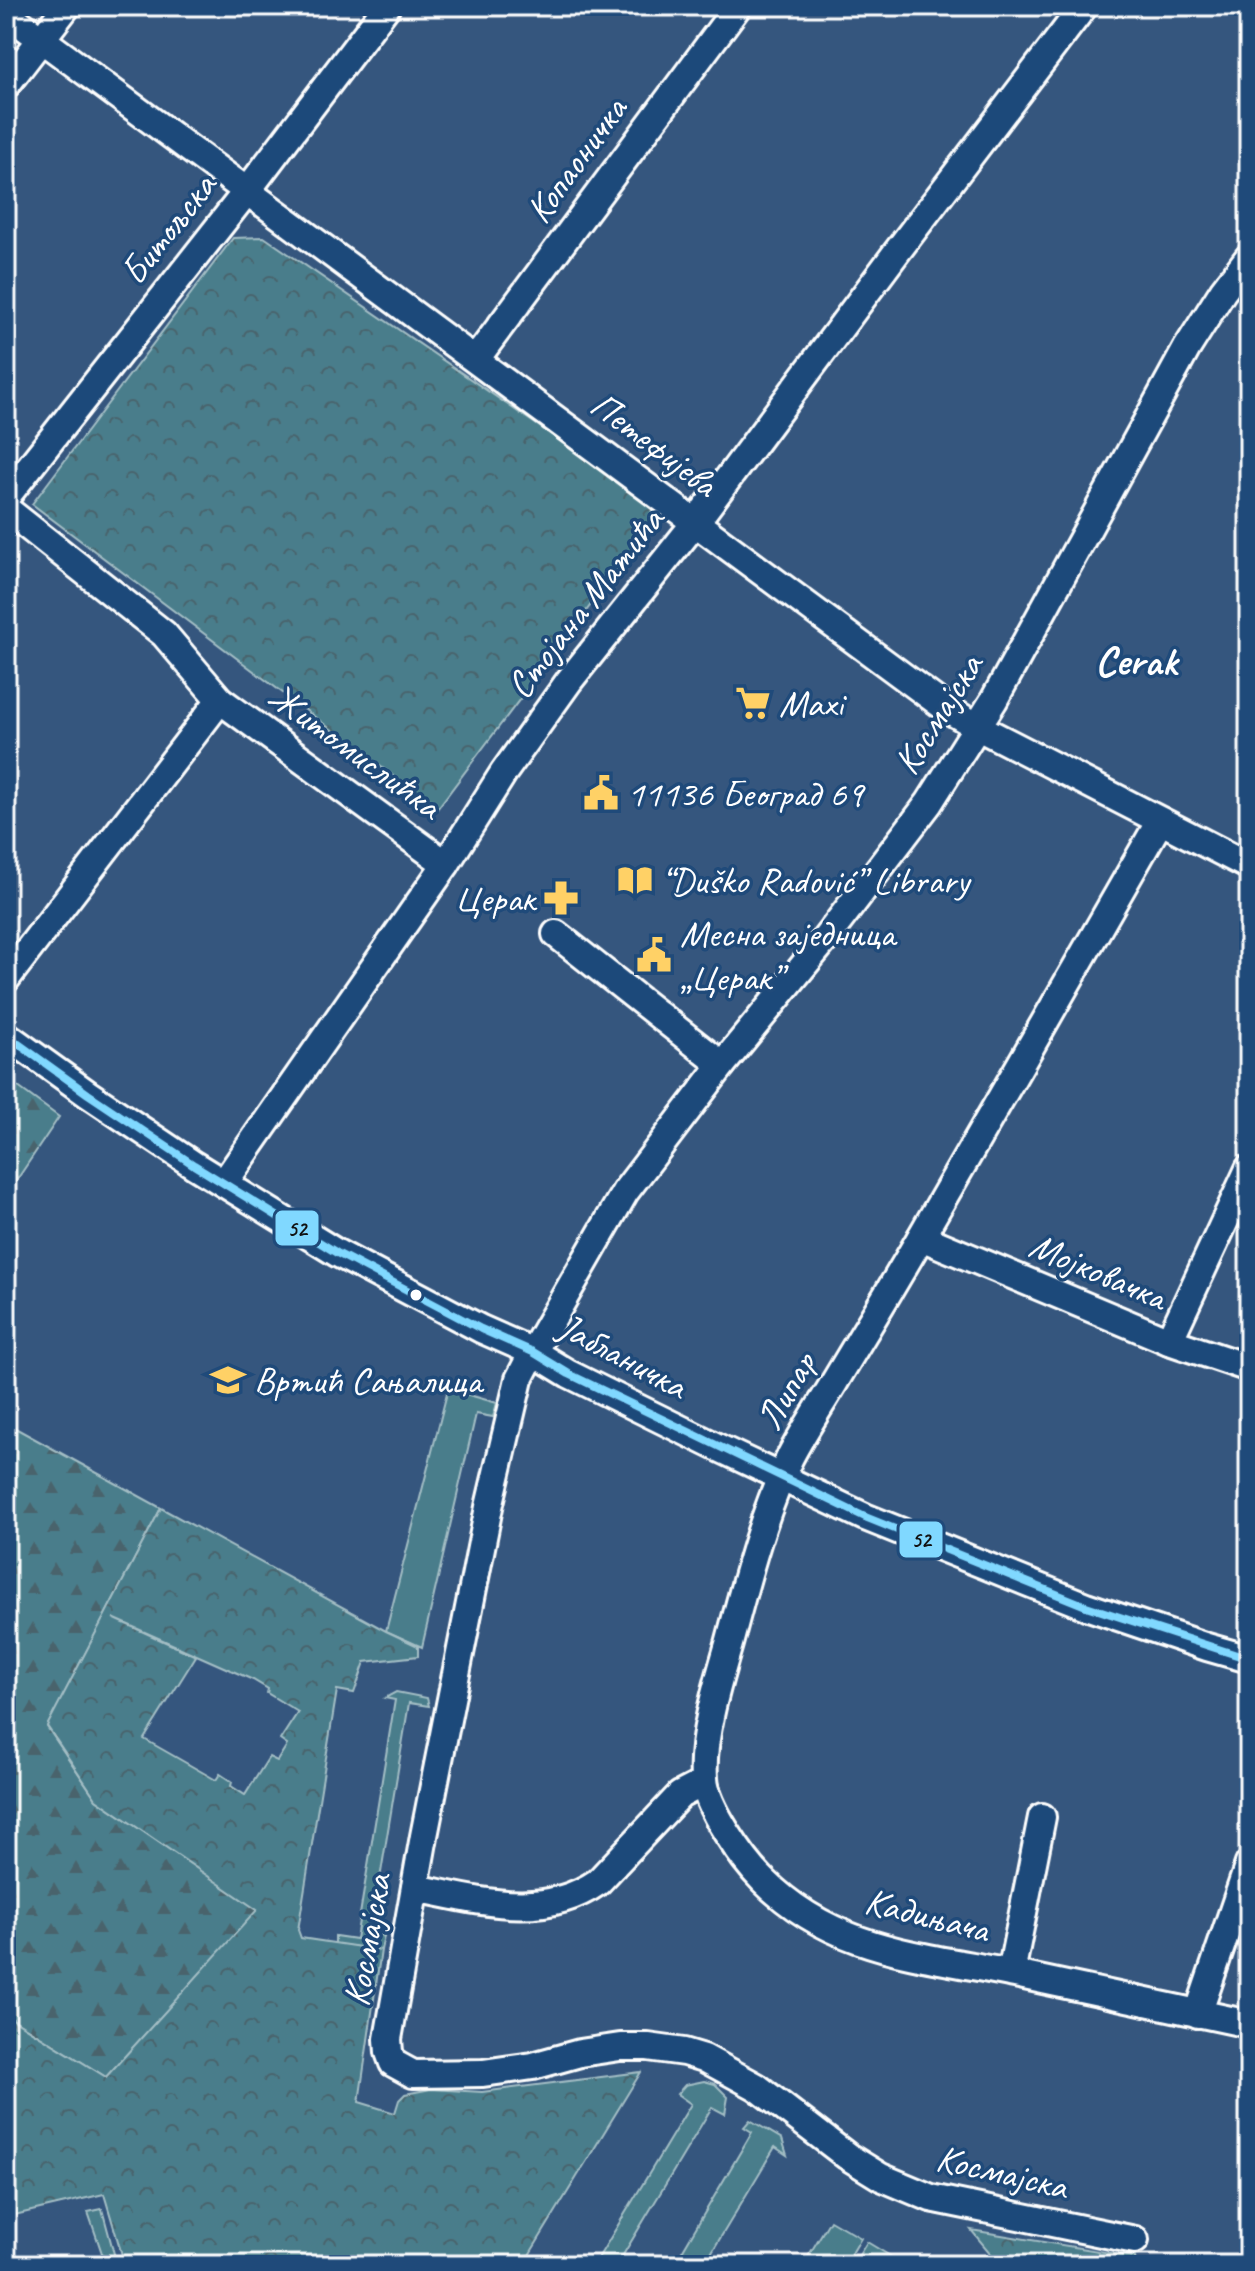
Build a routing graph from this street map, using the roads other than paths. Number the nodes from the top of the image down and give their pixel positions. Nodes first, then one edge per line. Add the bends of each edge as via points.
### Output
1 (67, 6) edge
2 (387, 6) edge
3 (738, 6) edge
4 (1084, 6) edge
5 (6, 13) edge
6 (41, 40) junction
7 (6, 85) edge
8 (247, 191) junction
9 (1249, 257) edge
10 (1240, 286) edge
11 (476, 359) junction
12 (6, 497) edge
13 (6, 509) edge
14 (695, 523) junction
15 (220, 700) junction
16 (978, 727) junction
17 (1160, 821) junction
18 (446, 864) junction
19 (1249, 866) edge
20 (556, 934) dead end
21 (6, 979) edge
22 (6, 1035) edge
23 (722, 1065) junction
24 (1249, 1169) edge
25 (224, 1183) junction
26 (921, 1237) junction
27 (1169, 1341) junction
28 (533, 1352) junction
29 (1249, 1368) edge
30 (781, 1478) junction
31 (1249, 1659) edge
32 (703, 1783) junction
33 (1042, 1817) dead end
34 (1249, 1864) edge
35 (415, 1888) junction
36 (1011, 1973) junction
37 (1198, 2014) junction
38 (1249, 2024) edge
39 (1135, 2240) dead end

1 - 6 street
2 - 8 street, Битољска
3 - 11 street, Копаоничка
4 - 14 street, Стојана Матића
5 - 6 street, Петефијева
6 - 7 street
6 - 8 street, Петефијева
8 - 11 street, Петефијева
8 - 12 street, Битољска
9 - 10 street, Космајска
10 - 16 street, Космајска via 1187,348
11 - 14 street, Петефијева
13 - 15 street, Житомислићка via 164,634
14 - 16 street, Петефијева
14 - 18 street, Стојана Матића via 569,681
15 - 18 street, Житомислићка
15 - 21 street, Житомислићка
16 - 17 street, Петефијева
16 - 23 street, Космајска via 929,803
17 - 19 street, Петефијева
17 - 26 street, Липар
18 - 25 street, Стојана Матића
20 - 23 street
22 - 25 street, Јабланичка
23 - 28 street, Космајска via 625,1192
24 - 27 street
25 - 28 street, Јабланичка via 410,1293
26 - 27 street, Мојковачка
26 - 30 street, Липар
27 - 29 street, Мојковачка
28 - 30 street, Јабланичка
28 - 35 street, Космајска via 519,1379 489,1507
30 - 31 street, Јабланичка via 1086,1606
30 - 32 street, Липар via 726,1654 704,1754
32 - 35 street via 680,1795 598,1882 568,1898 524,1906
32 - 36 street, Кадињача via 740,1853 765,1881 831,1929 908,1955
33 - 36 street, Кадињача
34 - 37 street
35 - 39 street, Космајска via 388,2039 393,2063 402,2069 413,2074 483,2073 620,2047 684,2052 757,2087 881,2177 931,2198
36 - 37 street, Кадињача
37 - 38 street, Кадињача

